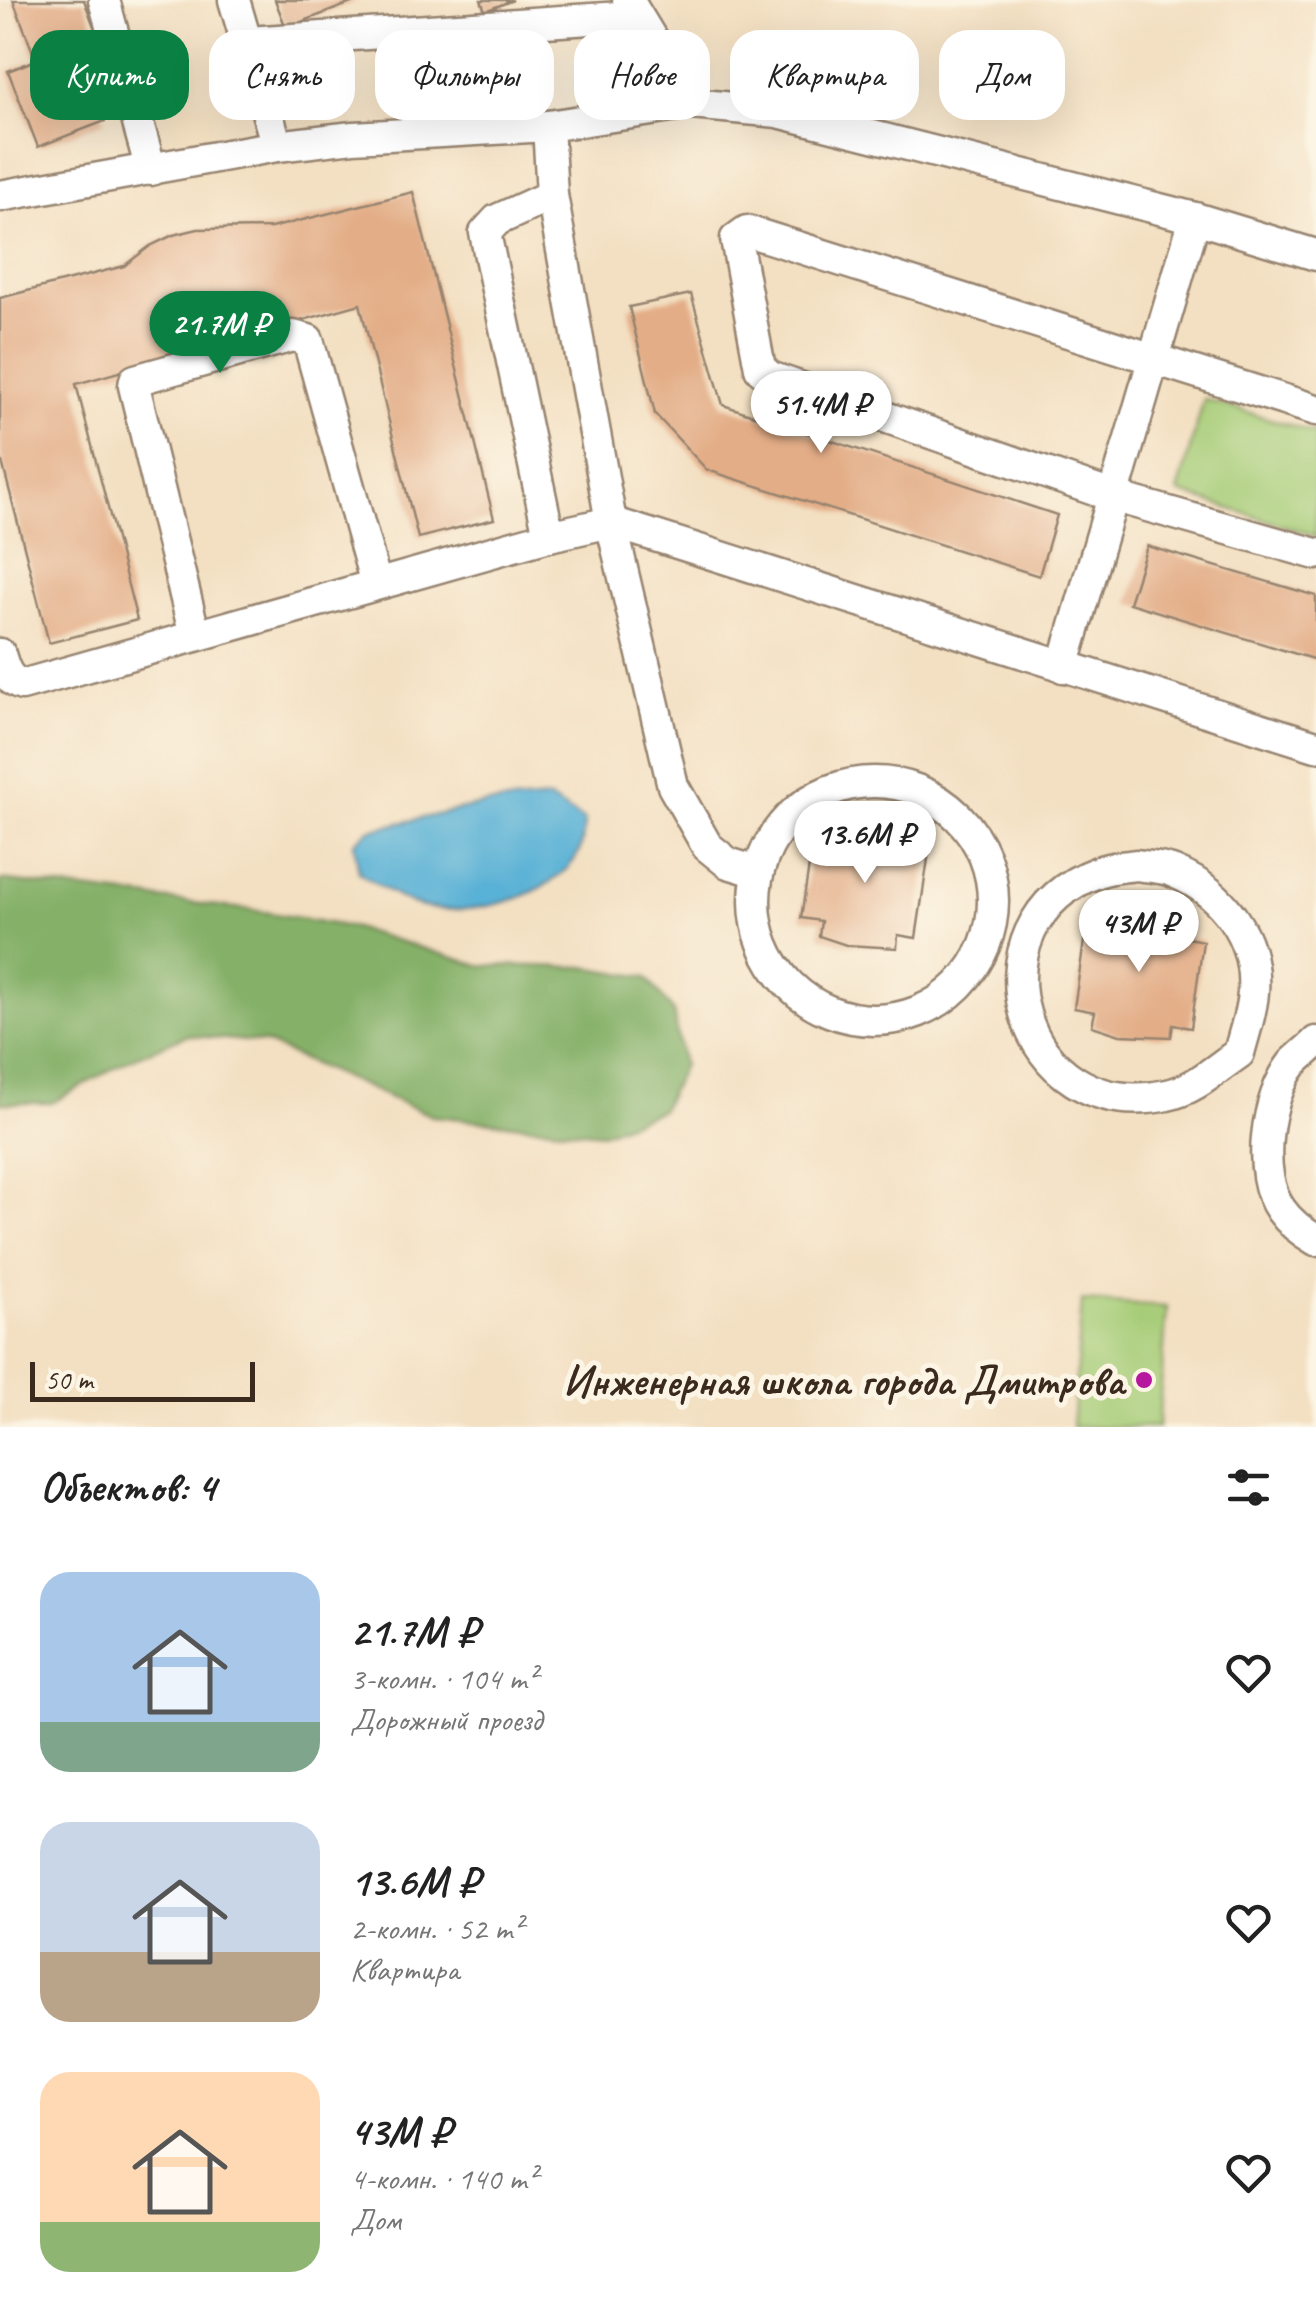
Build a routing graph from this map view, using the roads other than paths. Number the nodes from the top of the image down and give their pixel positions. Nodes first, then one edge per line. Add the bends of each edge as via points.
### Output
1 (104, 0) edge
2 (234, 0) edge
3 (632, 8) edge
4 (244, 30) edge
5 (646, 30) edge
6 (355, 33) edge
7 (710, 106) edge
8 (270, 120) edge
9 (587, 120) edge
10 (548, 126) junction
11 (277, 146) junction
12 (151, 170) junction
13 (552, 195) junction
14 (0, 196) edge
15 (1194, 218) junction
16 (1316, 255) edge
17 (1154, 357) junction
18 (1316, 410) edge
19 (1112, 496) junction
20 (611, 522) junction
21 (548, 536) junction
22 (1316, 554) edge
23 (376, 584) junction
24 (195, 636) junction
25 (0, 654) edge
26 (1062, 668) junction
27 (1316, 746) edge
28 (758, 872) junction
29 (985, 947) junction
30 (1022, 956) junction
31 (1316, 1042) edge
32 (1239, 1053) junction
33 (1282, 1084) junction
34 (1316, 1240) edge

1 - 12 street
2 - 4 street
3 - 5 street
3 - 6 street
7 - 15 street via 778,112
8 - 11 street
9 - 10 street
10 - 11 street
10 - 13 street
11 - 12 street
12 - 14 street
13 - 20 street
13 - 21 street via 497,220 486,232
15 - 16 street
15 - 17 street
17 - 18 street
17 - 19 street
17 - 19 street via 747,231 736,240 760,368 770,378
19 - 22 street
19 - 26 street
20 - 21 street
20 - 26 street
20 - 28 street via 674,786 707,846
21 - 23 street
23 - 24 street
23 - 24 street via 308,340 292,336 136,380
24 - 25 street via 22,685 14,683
26 - 27 street
28 - 29 street via 756,923 768,958 790,987 821,1009 858,1020 905,1017 955,990
28 - 29 street via 775,834 806,803 844,785 883,782 926,794 962,819 987,860 994,909
29 - 30 street
30 - 32 street via 1020,996 1032,1035 1054,1066 1088,1089 1124,1099 1168,1095
30 - 32 street via 1041,914 1065,890 1100,871 1136,865 1172,870 1211,892 1236,920 1250,954 1254,993
31 - 33 street
32 - 33 street
33 - 34 street via 1266,1142 1269,1178 1278,1208

